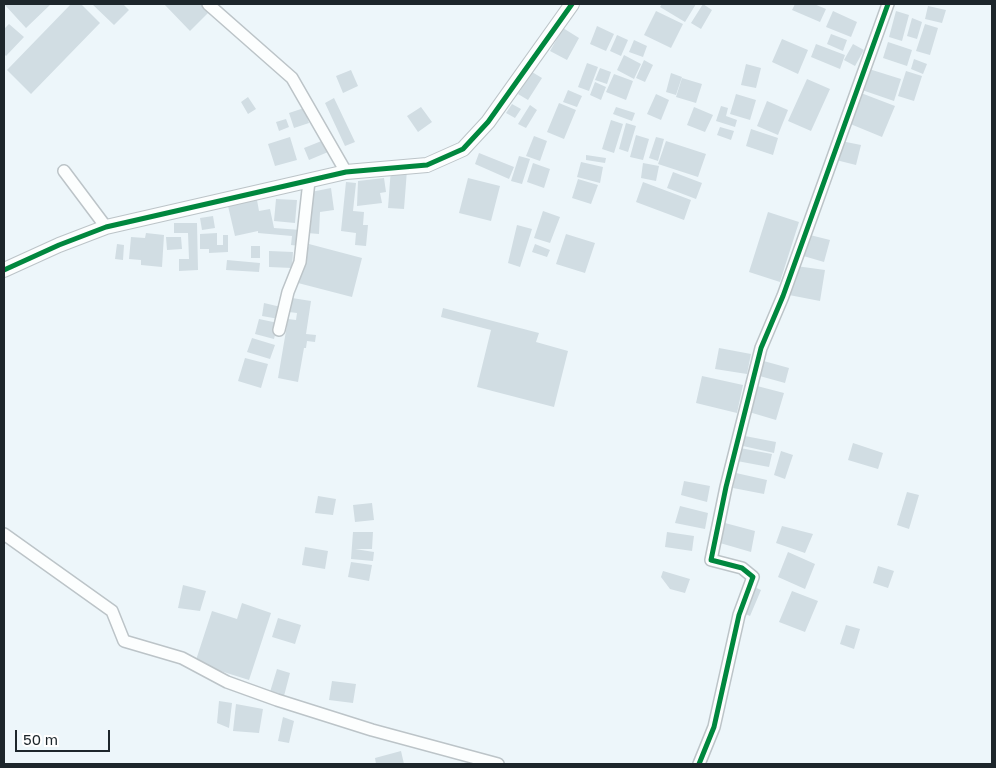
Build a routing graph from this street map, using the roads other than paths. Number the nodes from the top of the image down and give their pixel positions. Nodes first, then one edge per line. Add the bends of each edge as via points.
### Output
1 (208, 4) edge
2 (572, 4) edge
3 (888, 4) edge
4 (64, 171) dead end
5 (346, 172) junction
6 (309, 181) junction
7 (106, 227) junction
8 (4, 270) edge
9 (279, 330) dead end
10 (4, 534) edge
11 (498, 764) edge
12 (699, 764) edge

1 - 5 street via 292,78
2 - 5 street via 488,122 463,149 427,165
3 - 12 street via 783,296 761,348 726,487 711,560 742,568 753,577 739,615 714,727
4 - 7 street
5 - 6 street
6 - 7 street
6 - 9 street via 300,262 288,292
7 - 8 street
10 - 11 street via 112,611 124,641 182,658 227,682 277,700

